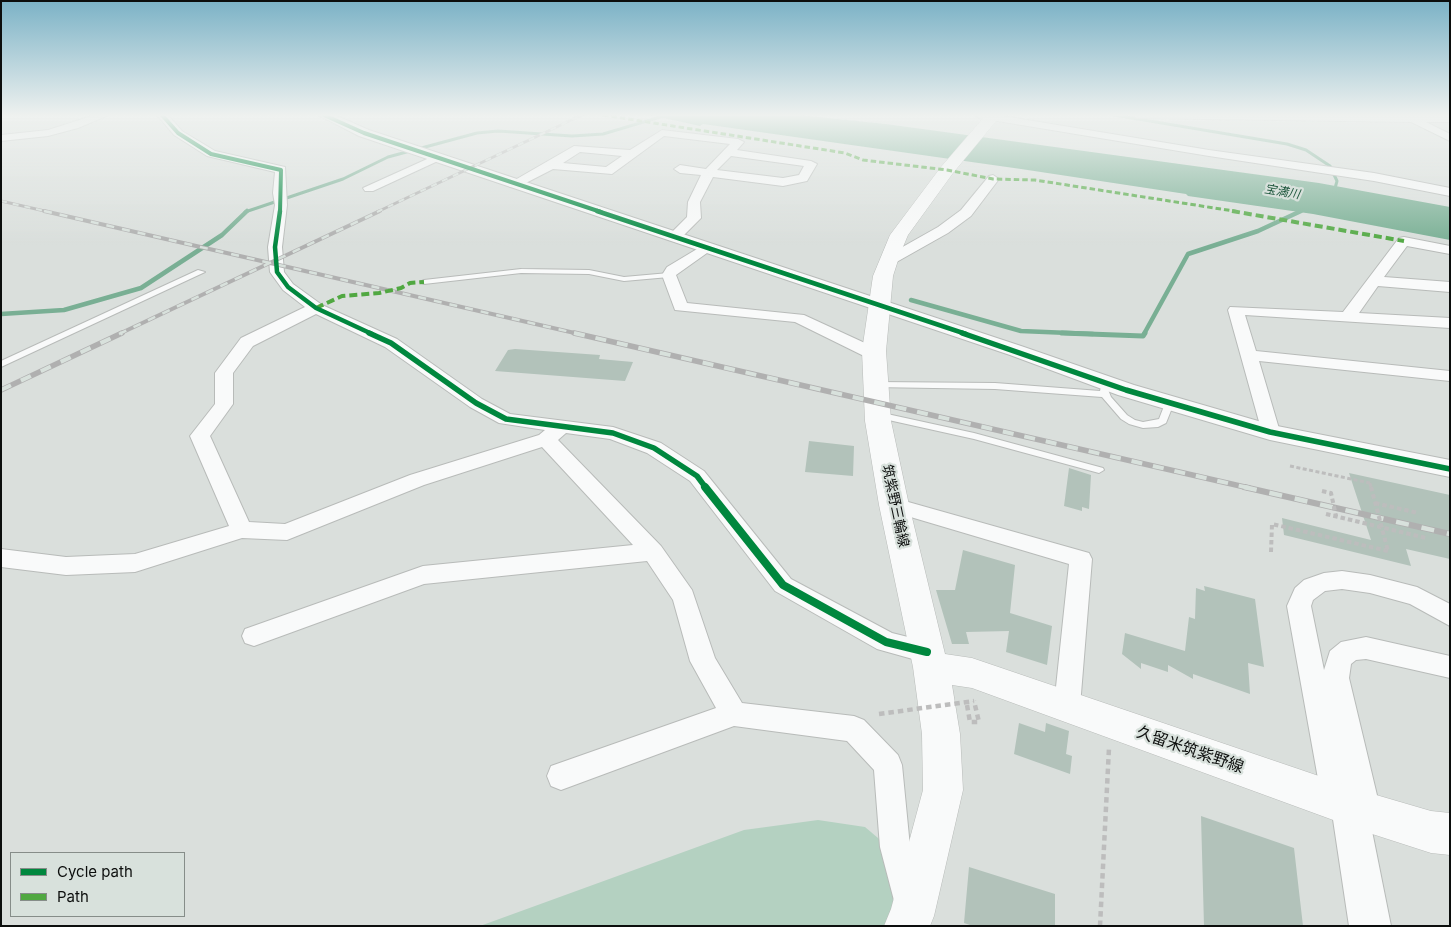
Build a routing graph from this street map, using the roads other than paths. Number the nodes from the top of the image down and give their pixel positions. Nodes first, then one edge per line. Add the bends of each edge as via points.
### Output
1 (229, 158) edge
2 (436, 158) joint
3 (562, 158) edge
4 (627, 158) edge
5 (723, 158) edge
6 (772, 158) edge
7 (956, 158) edge
8 (1288, 158) edge
9 (551, 165) junction
10 (680, 169) dead end
11 (709, 172) junction
12 (993, 179) dead end
13 (514, 184) junction
14 (369, 188) dead end
15 (1450, 192) edge
16 (674, 238) junction
17 (702, 250) dead end
18 (1450, 250) edge
19 (888, 261) junction
20 (201, 272) dead end
21 (669, 275) junction
22 (1376, 281) junction
23 (424, 282) dead end
24 (1450, 287) edge
25 (879, 305) junction
26 (316, 308) junction
27 (1348, 316) junction
28 (1450, 323) edge
29 (874, 354) junction
30 (1249, 355) junction
31 (1, 364) edge
32 (1450, 376) edge
33 (874, 385) junction
34 (1104, 388) junction
35 (1169, 402) junction
36 (877, 414) junction
37 (1270, 432) junction
38 (553, 433) junction
39 (1450, 469) edge
40 (1099, 470) dead end
41 (894, 505) junction
42 (242, 530) junction
43 (653, 552) junction
44 (1, 558) edge
45 (1450, 616) edge
46 (254, 636) dead end
47 (929, 660) junction
48 (1450, 667) edge
49 (1067, 706) junction
50 (734, 714) junction
51 (561, 776) dead end
52 (1351, 806) junction
53 (1450, 834) edge
54 (909, 921) edge
55 (1370, 926) edge

1 - 26 street via 281,170 275,247 277,272 288,287
2 - 13 street
2 - 14 street
3 - 9 street
4 - 9 street via 608,171
5 - 11 street
6 - 11 street via 811,164 803,178 784,182
7 - 19 main road, 筑紫野三輪線 via 908,219
8 - 15 street
9 - 13 street
10 - 11 street
11 - 16 street via 694,202 694,218
12 - 19 street via 966,213
13 - 16 street
16 - 25 street
17 - 21 street
18 - 22 street via 1404,241
19 - 25 main road, 筑紫野三輪線
20 - 31 lane
21 - 23 lane via 624,279 588,272 521,271
21 - 29 street via 681,307 798,318
22 - 24 street
22 - 27 street
25 - 29 main road, 筑紫野三輪線
25 - 34 street
26 - 38 street via 391,343 476,403 506,419
26 - 42 street via 246,342 224,373 224,404 200,436
27 - 28 street
27 - 30 street via 1236,310
29 - 33 main road, 筑紫野三輪線
30 - 32 street
30 - 37 street
33 - 34 lane
33 - 36 main road, 筑紫野三輪線
34 - 35 street
34 - 35 lane via 1124,417 1143,425 1163,421
35 - 37 street
36 - 40 lane
36 - 41 main road, 筑紫野三輪線
37 - 39 street
38 - 42 street via 417,480 287,532
38 - 43 street
38 - 47 street via 613,433 654,448 697,476 783,585 886,642
41 - 47 main road, 筑紫野三輪線
41 - 49 street via 1081,559
42 - 44 street via 135,563 66,566
43 - 46 street via 423,576
43 - 50 street via 684,597 703,661
45 - 52 street via 1417,596 1370,584 1342,580 1324,582 1312,586 1304,595 1299,606 1301,615
47 - 49 main road, 久留米筑紫野線
47 - 54 main road, 筑紫野三輪線 via 941,734 943,790
48 - 52 street via 1366,648 1350,650 1338,659 1336,678
49 - 52 main road, 久留米筑紫野線
50 - 51 street
50 - 54 street via 854,729 888,765 896,847
52 - 53 main road, 久留米筑紫野線 via 1431,832
52 - 55 street

